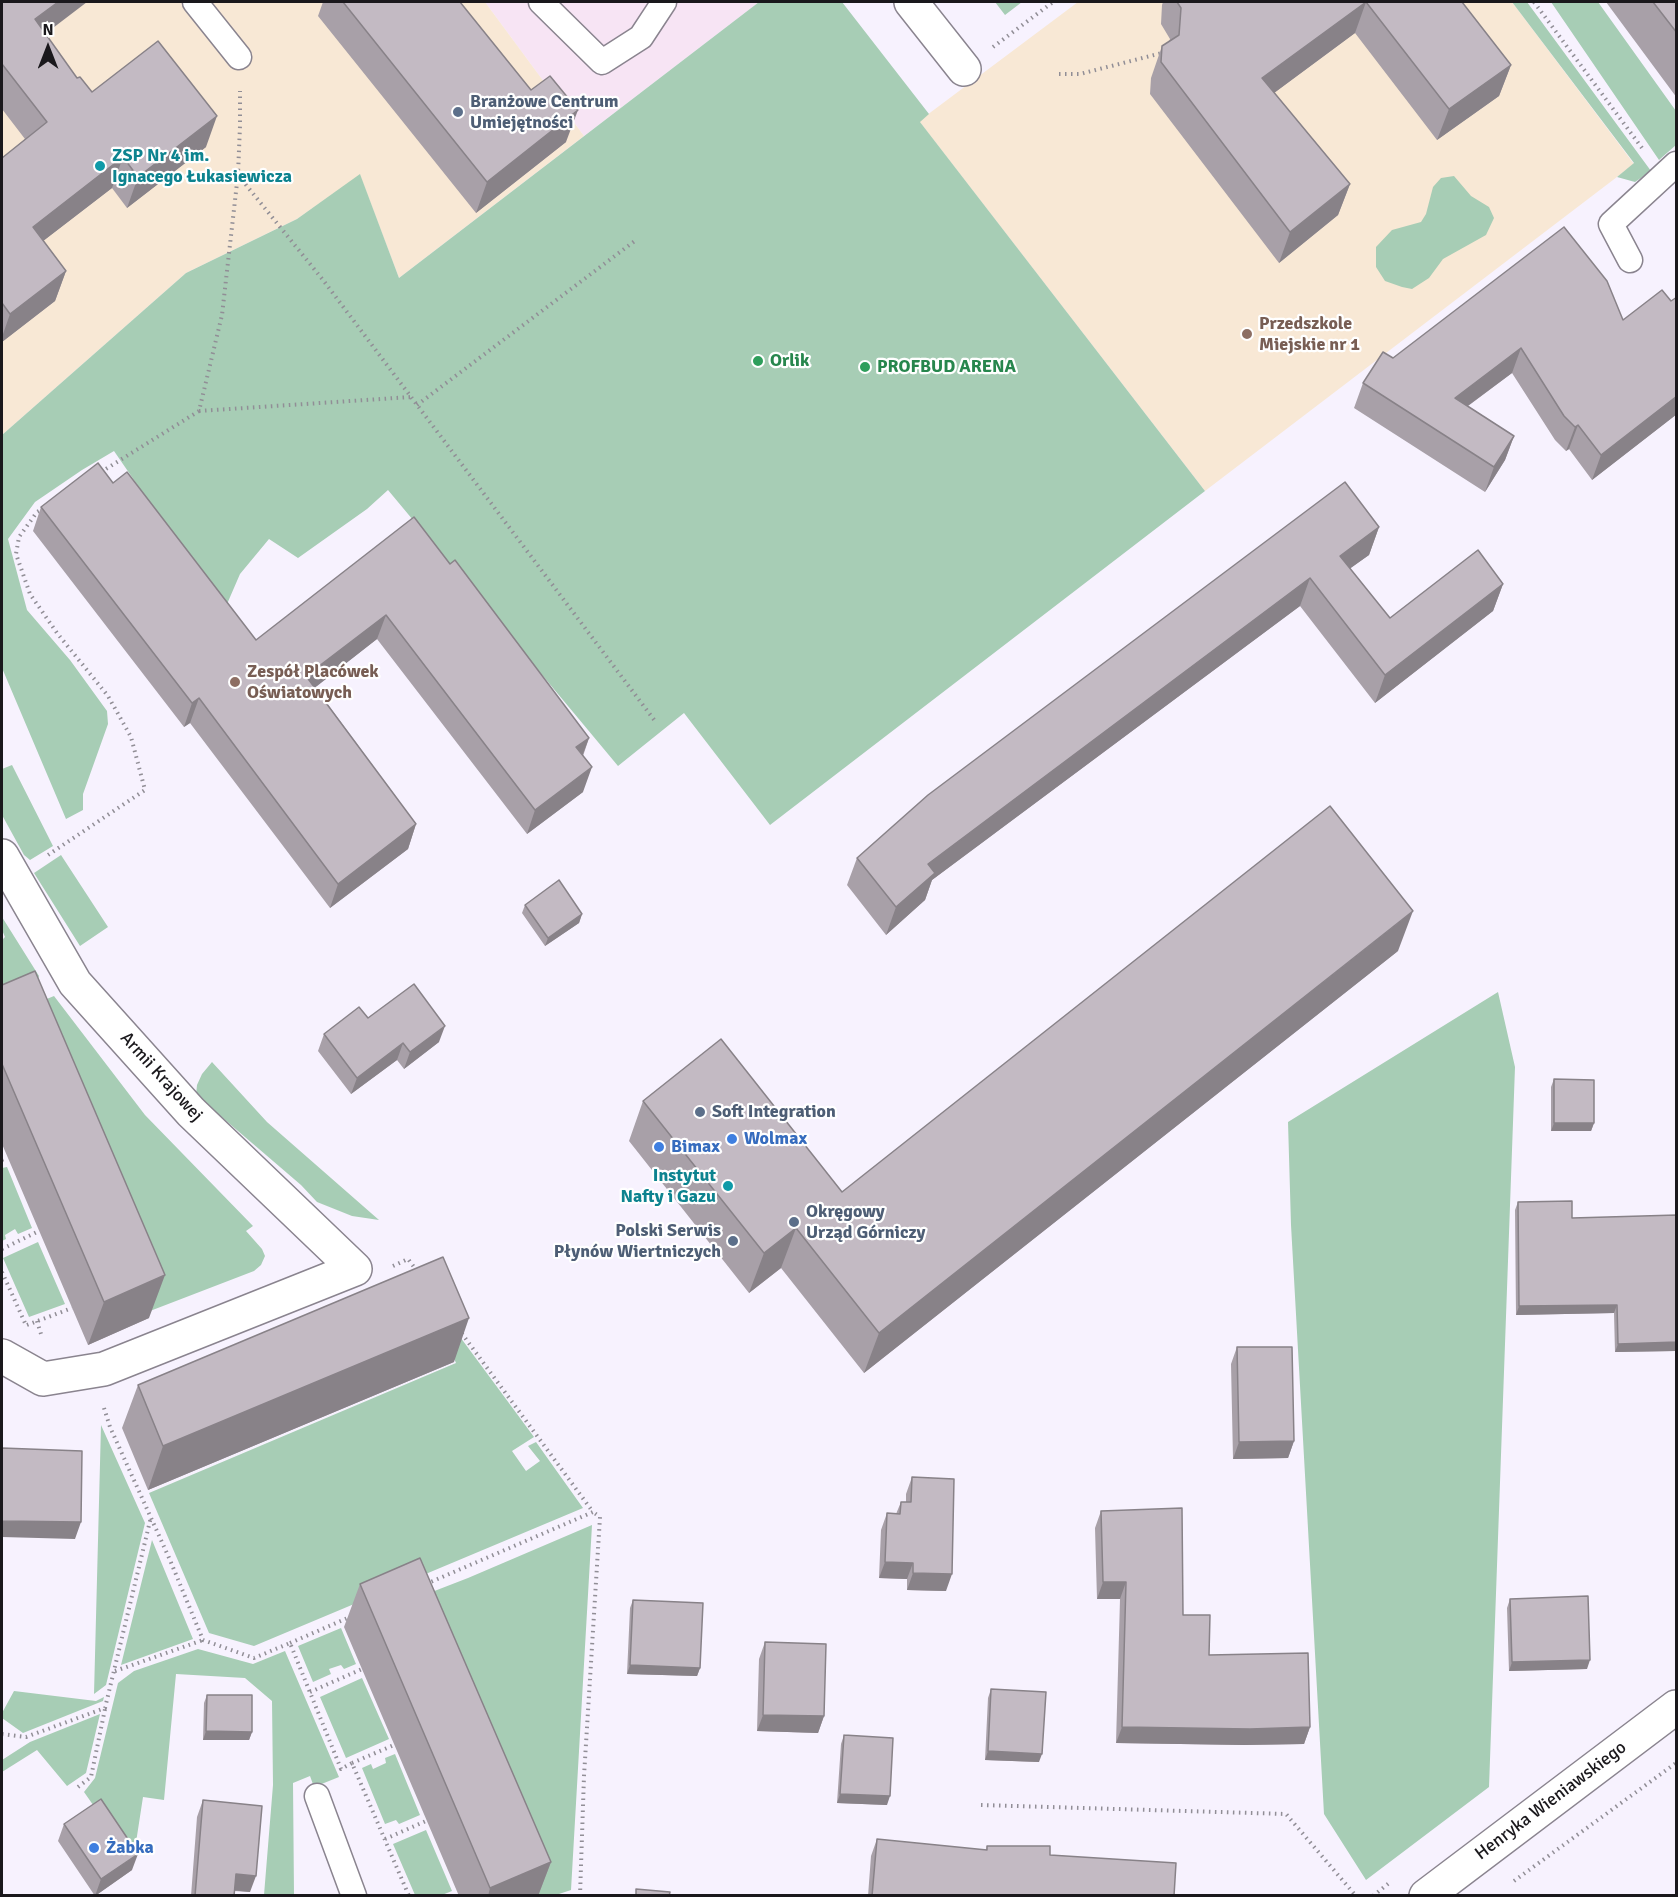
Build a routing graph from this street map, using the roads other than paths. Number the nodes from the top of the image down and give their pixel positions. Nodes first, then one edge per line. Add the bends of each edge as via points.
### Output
1 (195, 2) edge
2 (541, 2) edge
3 (664, 2) edge
4 (911, 2) edge
5 (240, 57) road end
6 (964, 69) road end
7 (1670, 170) edge
8 (1630, 260) dead end
9 (2, 856) edge
10 (2, 1356) edge
11 (1677, 1707) edge
12 (317, 1796) dead end
13 (1453, 1885) edge
14 (354, 1896) edge
15 (1426, 1896) edge

1 - 5 lane
2 - 3 lane via 602,62 641,37
4 - 6 street
7 - 8 lane via 1611,224
9 - 10 street, Armii Krajowej via 75,982 191,1112 355,1269 104,1369 44,1379
11 - 13 street, Henryka Wieniawskiego
12 - 14 lane
13 - 15 street, Henryka Wieniawskiego

